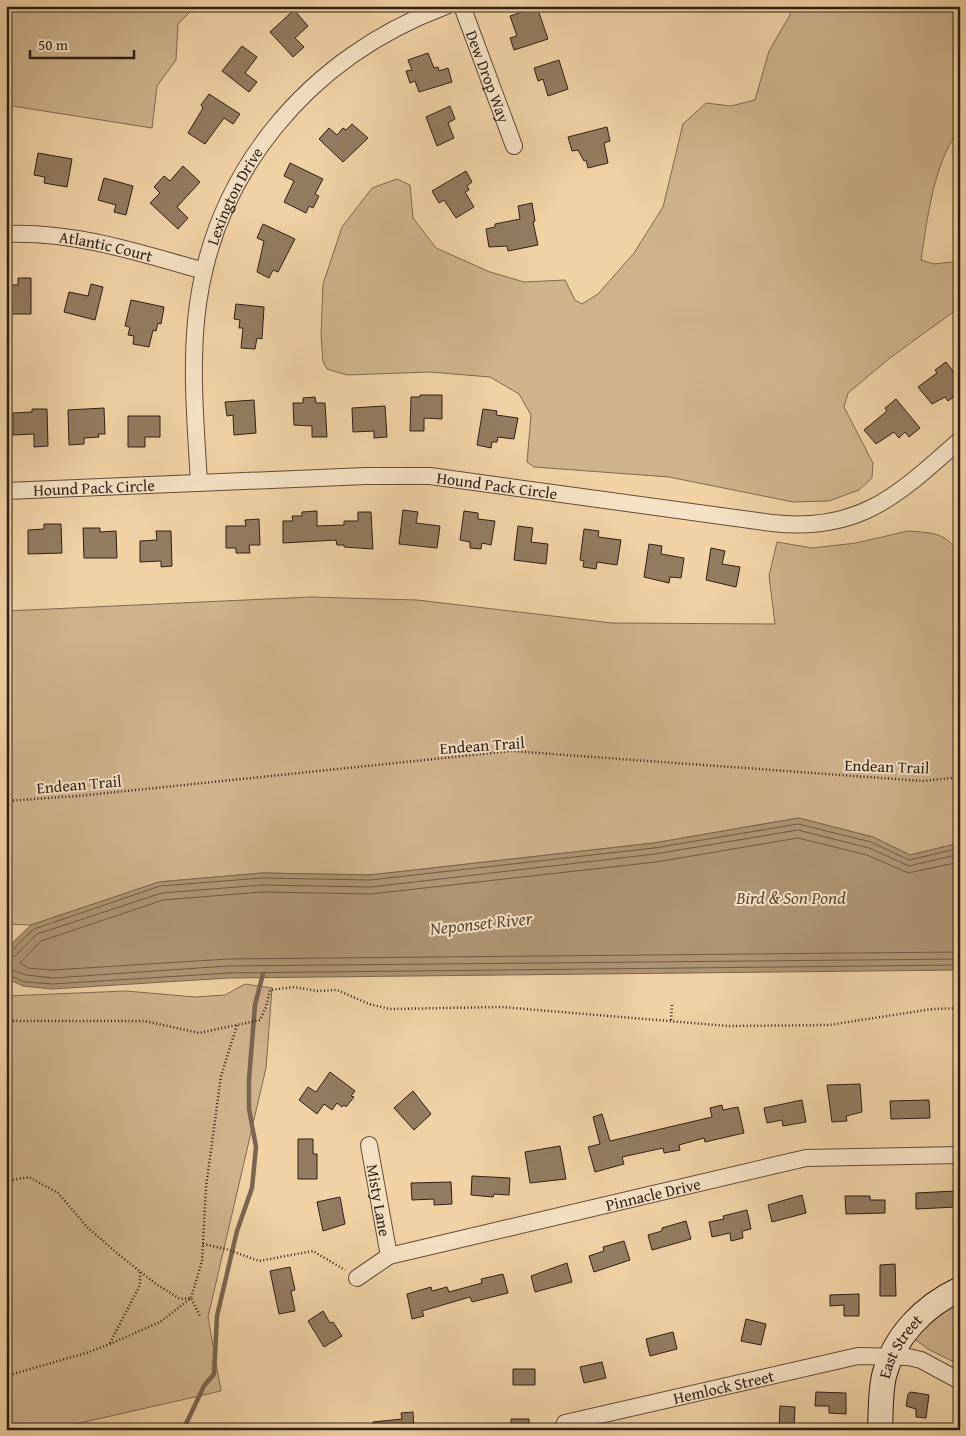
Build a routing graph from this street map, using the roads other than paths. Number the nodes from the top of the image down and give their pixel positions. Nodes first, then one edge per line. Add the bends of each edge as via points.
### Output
1 (446, 6) edge
2 (462, 6) edge
3 (514, 146) dead end
4 (6, 234) edge
5 (204, 271) junction
6 (960, 440) edge
7 (199, 483) junction
8 (6, 492) edge
9 (370, 1145) dead end
10 (960, 1155) edge
11 (389, 1256) junction
12 (357, 1278) road end
13 (960, 1289) edge
14 (890, 1356) junction
15 (960, 1381) edge
16 (563, 1430) edge
17 (880, 1430) edge

1 - 5 street, Lexington Drive via 388,31 325,75 295,103 266,138 243,175
2 - 3 street, Dew Drop Way
4 - 5 street, Atlantic Court via 34,233 90,241
5 - 7 street, Lexington Drive via 196,320 194,374
6 - 7 street, Hound Pack Circle via 881,504 841,520 806,525 430,476
7 - 8 street, Hound Pack Circle
9 - 11 street, Misty Lane
10 - 11 street, Pinnacle Drive via 806,1158
11 - 12 street, Pinnacle Drive
13 - 14 street, East Street via 944,1296 916,1318
14 - 15 street via 921,1360
14 - 16 street, Hemlock Street via 858,1356 565,1422
14 - 17 street, East Street via 884,1377

